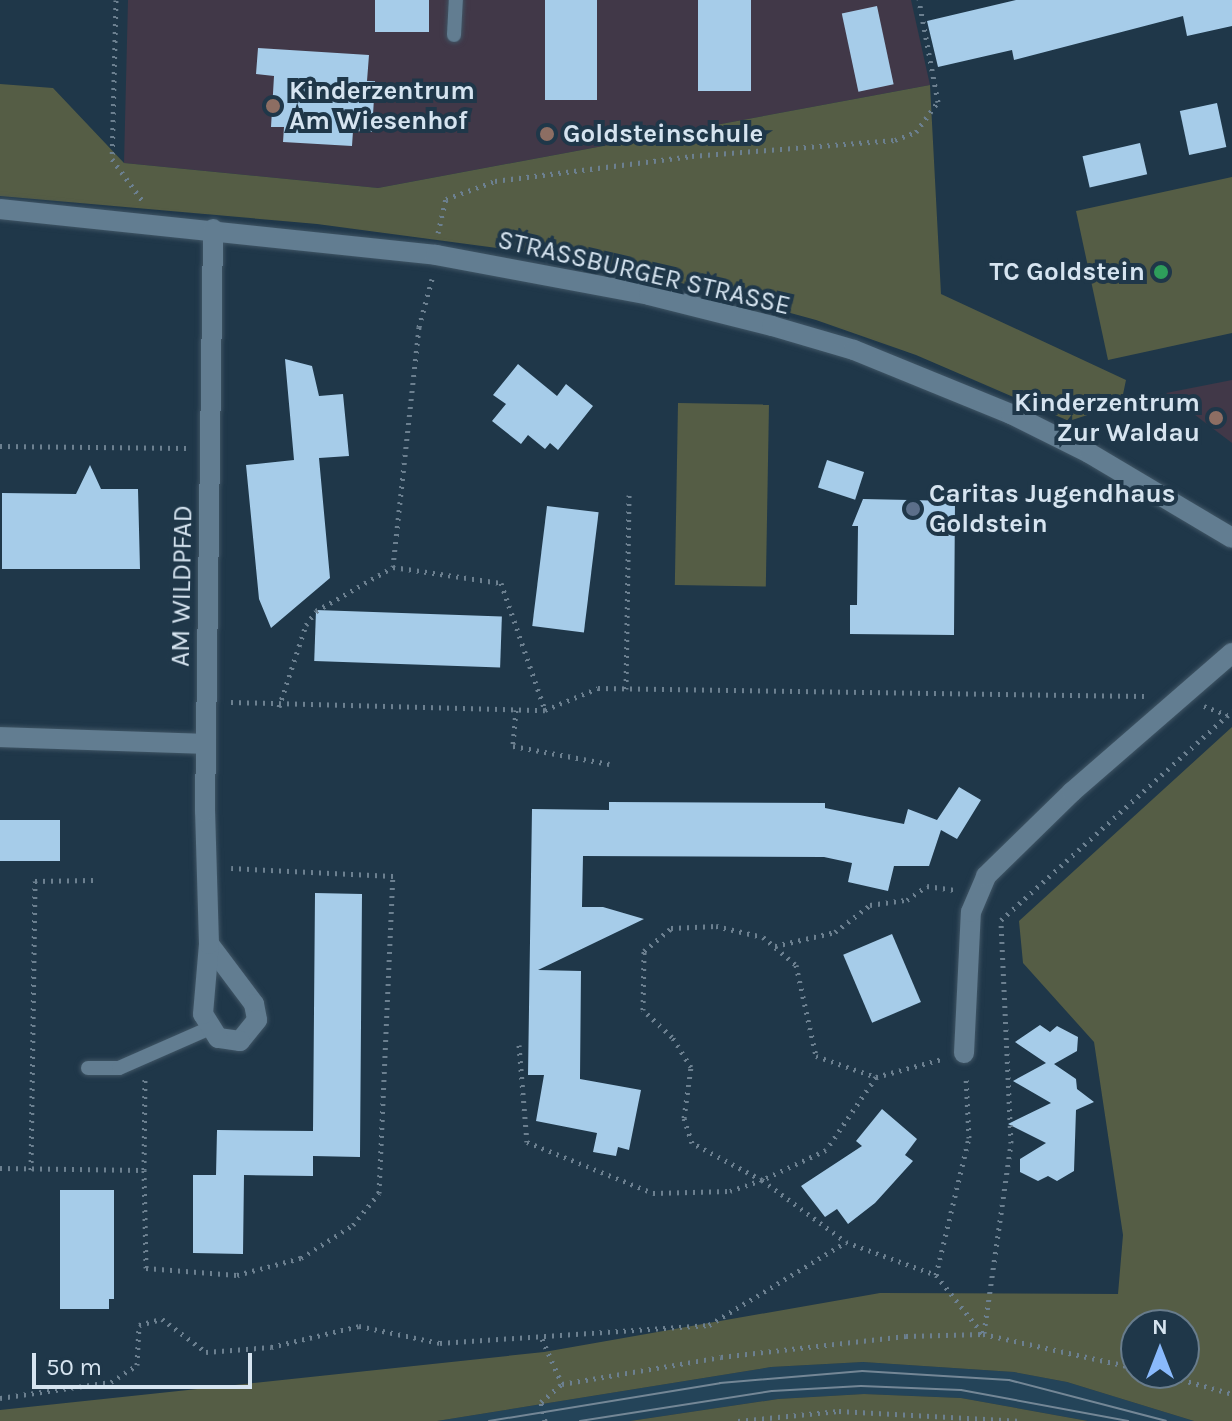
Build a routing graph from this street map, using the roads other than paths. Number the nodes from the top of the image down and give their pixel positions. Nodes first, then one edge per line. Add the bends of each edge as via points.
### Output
1 (456, 0) edge
2 (454, 35) dead end
3 (0, 209) edge
4 (213, 229) junction
5 (1232, 538) edge
6 (1232, 653) edge
7 (0, 737) edge
8 (206, 744) junction
9 (209, 944) junction
10 (208, 1029) junction
11 (964, 1053) road end
12 (88, 1068) dead end

1 - 2 lane
3 - 4 street, STRASSBURGER STRASSE
4 - 5 street, STRASSBURGER STRASSE via 540,273 649,295 854,350 937,381 1089,453
4 - 8 street, AM WILDPFAD
6 - 11 street via 996,862 977,893 969,935
7 - 8 street
8 - 9 street, AM WILDPFAD
9 - 10 street, AM WILDPFAD via 203,994
9 - 10 street via 246,986 257,1020 252,1033 240,1041 218,1038
10 - 12 lane via 119,1068

